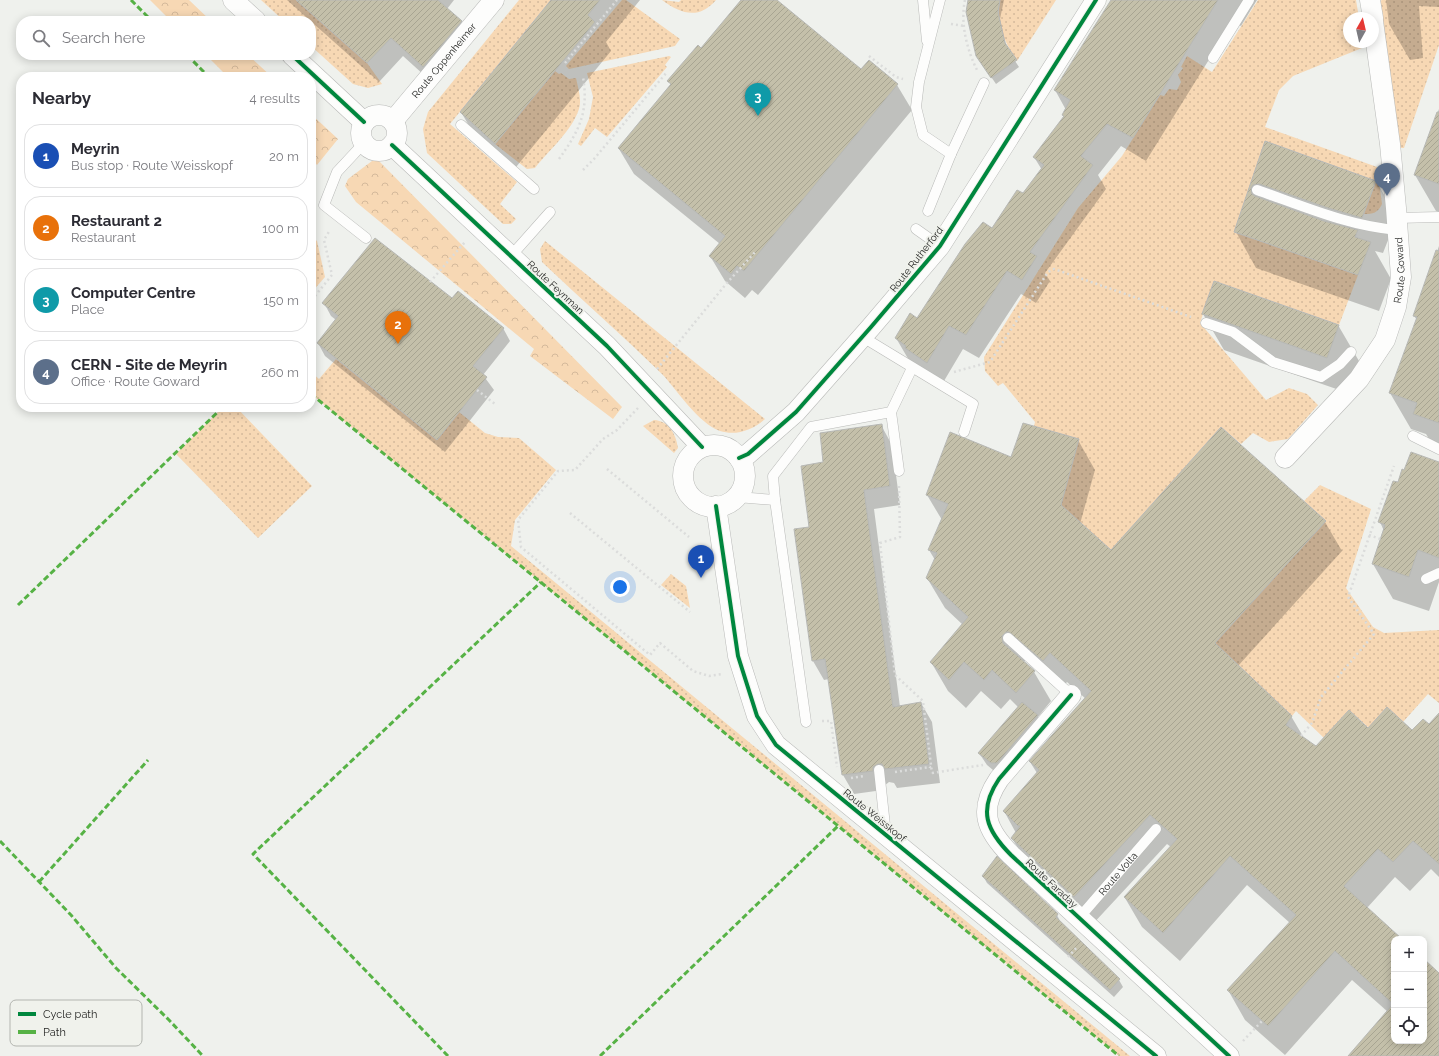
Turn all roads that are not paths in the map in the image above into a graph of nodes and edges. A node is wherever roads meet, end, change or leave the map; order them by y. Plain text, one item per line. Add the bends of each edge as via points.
1 (233, 0) edge
2 (494, 0) edge
3 (923, 0) edge
4 (940, 0) edge
5 (1096, 0) edge
6 (1249, 0) edge
7 (1370, 0) edge
8 (1372, 12) edge
9 (251, 16) edge
10 (1377, 48) edge
11 (928, 49) junction
12 (1213, 58) dead end
13 (297, 60) edge
14 (310, 72) edge
15 (316, 77) edge
16 (984, 83) road end
17 (393, 120) junction
18 (364, 122) junction
19 (461, 125) dead end
20 (364, 143) junction
21 (392, 145) junction
22 (951, 154) junction
23 (534, 189) dead end
24 (1257, 190) dead end
25 (928, 211) dead end
26 (550, 212) dead end
27 (1439, 217) edge
28 (1397, 224) junction
29 (916, 229) dead end
30 (366, 238) dead end
31 (940, 246) junction
32 (511, 256) junction
33 (1206, 323) dead end
34 (861, 336) junction
35 (1351, 352) dead end
36 (912, 368) junction
37 (891, 412) junction
38 (964, 432) dead end
39 (1413, 436) dead end
40 (702, 447) junction
41 (1439, 449) edge
42 (739, 458) junction
43 (1285, 458) dead end
44 (899, 471) road end
45 (737, 497) junction
46 (775, 500) junction
47 (716, 506) junction
48 (1439, 573) edge
49 (1426, 579) dead end
50 (1008, 638) dead end
51 (1071, 695) joint
52 (806, 722) dead end
53 (879, 772) road end
54 (1156, 829) dead end
55 (886, 834) junction
56 (1086, 924) junction
57 (1156, 1056) edge
58 (1229, 1056) edge

1 - 9 street
2 - 17 street, Route Oppenheimer
3 - 11 lane
4 - 11 lane
5 - 31 street, Route Rutherford
6 - 12 lane
7 - 8 street, Route Goward
10 - 28 street, Route Goward via 1390,144
11 - 22 lane via 919,82 916,107 923,135
13 - 14 street
15 - 18 street
16 - 22 lane
17 - 18 street via 376,114
17 - 21 street via 397,130
18 - 20 street via 361,132
19 - 23 lane
20 - 21 street via 370,149 378,151 386,150
20 - 30 lane via 337,172 324,205
21 - 32 street, Route Feynman
22 - 25 lane
24 - 28 lane via 1372,228
26 - 32 lane
27 - 28 lane
28 - 43 street, Route Goward via 1401,277 1396,307 1385,340 1359,379
29 - 31 lane
31 - 34 street, Route Rutherford
32 - 40 street, Route Feynman via 607,346
33 - 35 lane via 1233,332 1273,362 1321,377 1340,364
34 - 36 lane
34 - 42 street, Route Rutherford via 796,412 748,454
36 - 37 lane
36 - 38 lane via 973,404
37 - 44 lane
37 - 46 lane via 811,427 773,476
39 - 41 lane
40 - 42 street via 726,447
40 - 47 street via 687,460 684,484 699,503
42 - 45 street via 745,476 742,490
45 - 46 lane
45 - 47 street via 728,504
46 - 52 lane
47 - 55 street, Route Weisskopf via 738,656 757,716 776,745
48 - 49 lane
50 - 51 lane
51 - 56 street, Route Faraday via 990,792 986,808 987,824 997,841
53 - 55 lane
54 - 56 lane, Route Volta
55 - 57 street, Route Weisskopf
56 - 58 street, Route Faraday

